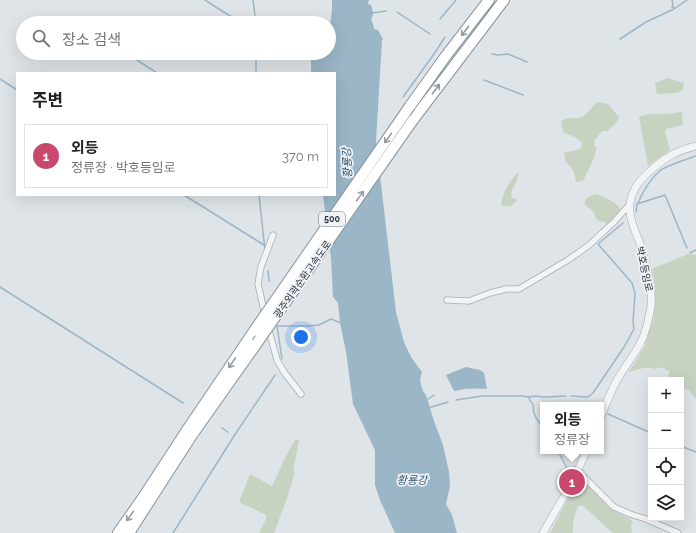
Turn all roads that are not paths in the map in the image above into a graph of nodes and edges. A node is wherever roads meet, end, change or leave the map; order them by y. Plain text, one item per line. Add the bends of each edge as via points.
1 (489, 0) edge
2 (504, 0) edge
3 (696, 146) edge
4 (630, 204) junction
5 (273, 235) dead end
6 (448, 300) dead end
7 (301, 394) dead end
8 (604, 409) edge
9 (190, 432) junction
10 (585, 454) edge
11 (577, 472) junction
12 (145, 502) junction
13 (118, 533) edge
14 (129, 533) edge
15 (543, 533) edge
16 (678, 533) edge

1 -> 9 highway, 광주외곽순환고속도로 / 500, bridge via 410,106 254,331
9 -> 2 highway, 광주외곽순환고속도로 / 500, bridge via 257,343 413,120
3 - 4 street, 박호등임로 via 662,160 647,173 638,183
4 - 6 street via 588,246 519,289 506,289 469,301
4 - 8 street, 박호등임로 via 650,284 651,306 641,342 616,382
5 - 7 street via 260,267 258,284 277,360
9 - 12 highway, 광주외곽순환고속도로 / 500
9 - 12 highway, 광주외곽순환고속도로 / 500 via 157,477
10 - 11 street
11 - 15 street
11 - 16 street via 614,507
12 -> 13 highway
12 - 14 highway

